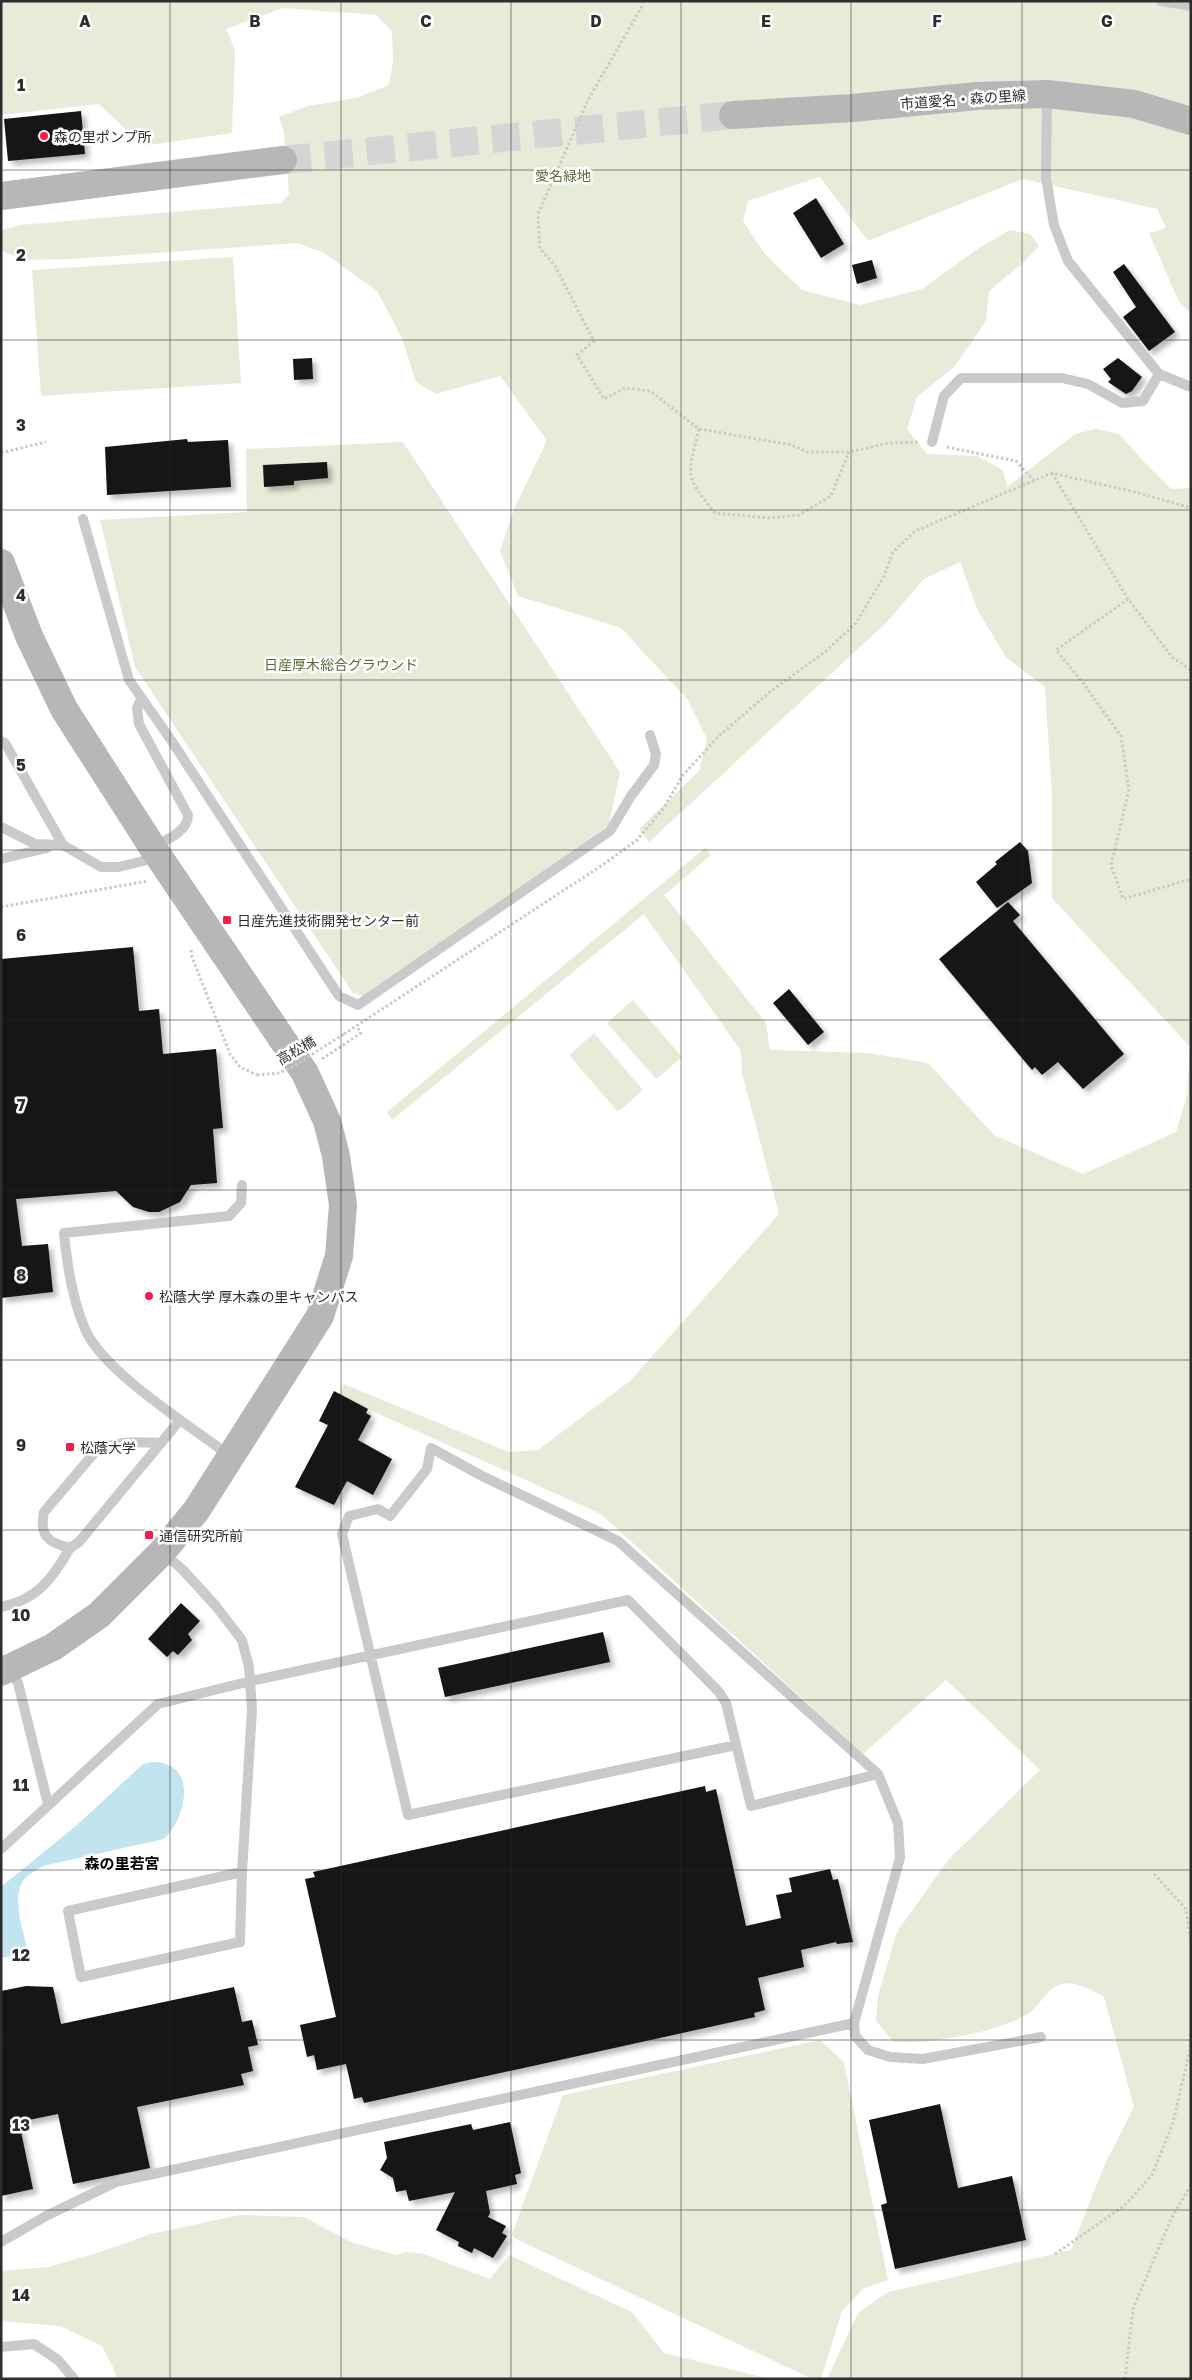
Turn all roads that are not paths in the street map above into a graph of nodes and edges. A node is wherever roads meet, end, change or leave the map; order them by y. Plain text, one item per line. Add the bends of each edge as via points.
1 (1161, 1) edge
2 (1191, 6) edge
3 (1047, 94) junction
4 (733, 115) tunnel mouth
5 (1191, 121) edge
6 (284, 160) tunnel mouth
7 (1, 196) edge
8 (1159, 374) junction
9 (1191, 387) edge
10 (932, 442) road end
11 (83, 519) dead end
12 (1, 563) edge
13 (141, 699) junction
14 (650, 735) dead end
15 (3, 740) edge
16 (1, 827) edge
17 (63, 845) junction
18 (155, 851) junction
19 (1, 859) edge
20 (242, 1184) dead end
21 (180, 1420) junction
22 (160, 1444) junction
23 (231, 1457) junction
24 (70, 1548) junction
25 (162, 1552) junction
26 (1, 1607) edge
27 (371, 1656) junction
28 (5, 1671) edge
29 (251, 1681) junction
30 (736, 1745) junction
31 (878, 1774) junction
32 (48, 1804) junction
33 (1, 1849) edge
34 (242, 1872) junction
35 (854, 2023) junction
36 (1041, 2037) dead end
37 (1, 2242) edge
38 (1, 2347) edge
39 (74, 2379) edge

1 - 2 lane
3 - 4 street, 市道愛名・森の里線 via 977,96
3 - 5 street, 市道愛名・森の里線 via 1134,104
3 - 8 lane via 1046,178 1054,225 1068,261
6 - 7 street
8 - 9 lane
8 - 10 lane via 1143,401 1122,403 1088,384 1062,378 961,378 944,396
11 - 13 lane via 121,656 129,680
12 - 18 street via 29,636 64,709
13 - 14 lane via 340,996 358,1005 610,831 654,765 656,754
13 - 18 lane via 137,708 140,724 188,815 183,828
15 - 17 lane
16 - 17 lane via 36,844
17 - 18 lane via 101,867 119,867 143,861
17 - 19 lane
18 - 23 street via 305,1073 327,1121 336,1156 342,1205 339,1256 320,1316
20 - 21 lane via 241,1202 229,1216 64,1233 68,1271 85,1330 107,1361
21 - 22 lane
21 - 23 lane
22 - 24 lane via 79,1542
22 - 24 lane via 125,1442 107,1445 87,1459 44,1512 45,1536 55,1544
23 - 25 street via 196,1511
24 - 26 lane via 55,1574 40,1589 29,1598
25 - 28 street via 99,1615 52,1647
25 - 29 lane via 189,1576 242,1640
27 - 29 lane
27 - 30 lane via 628,1600 720,1692 726,1703
27 - 30 lane via 408,1814
27 - 31 lane via 342,1534 349,1516 378,1509 390,1516 427,1469 431,1448 618,1541
28 - 32 lane via 18,1683
29 - 32 lane via 158,1704
29 - 34 lane
30 - 31 lane via 751,1806
31 - 35 lane via 898,1823 900,1858
32 - 33 lane
34 - 34 lane via 240,1942 81,1977 68,1911
35 - 36 lane via 855,2036 868,2050 890,2057 923,2059
35 - 37 lane via 116,2182
38 - 39 lane via 34,2344 58,2360

